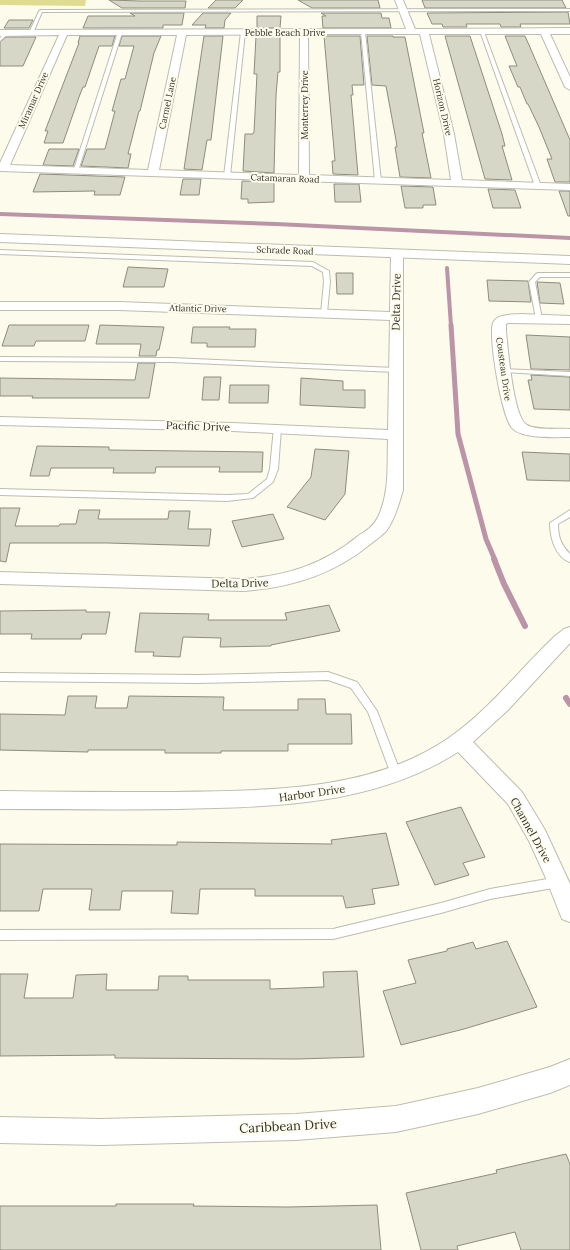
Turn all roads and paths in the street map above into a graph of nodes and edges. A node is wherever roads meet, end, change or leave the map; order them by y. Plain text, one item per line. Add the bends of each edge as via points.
1 (399, 0) edge
2 (402, 10) junction
3 (570, 10) edge
4 (570, 31) edge
5 (182, 32) junction
6 (243, 32) junction
7 (304, 32) junction
8 (363, 32) junction
9 (412, 32) junction
10 (424, 32) junction
11 (482, 32) junction
12 (545, 32) junction
13 (4, 33) edge
14 (31, 33) junction
15 (64, 33) junction
16 (120, 33) junction
17 (0, 40) edge
18 (570, 87) edge
19 (2, 168) edge
20 (75, 171) junction
21 (152, 173) junction
22 (227, 176) junction
23 (304, 178) junction
24 (378, 181) junction
25 (457, 184) junction
26 (538, 186) junction
27 (570, 187) edge
28 (0, 238) edge
29 (0, 252) edge
30 (397, 254) junction
31 (570, 260) edge
32 (570, 275) edge
33 (0, 306) edge
34 (324, 313) junction
35 (396, 316) junction
36 (539, 319) junction
37 (570, 320) edge
38 (0, 359) edge
39 (395, 370) junction
40 (504, 371) junction
41 (570, 374) edge
42 (0, 422) edge
43 (277, 429) junction
44 (570, 433) edge
45 (395, 435) junction
46 (0, 492) edge
47 (570, 513) edge
48 (570, 559) edge
49 (0, 578) edge
50 (570, 634) edge
51 (0, 677) edge
52 (459, 741) junction
53 (396, 774) junction
54 (0, 800) edge
55 (559, 882) junction
56 (570, 912) edge
57 (0, 935) edge
58 (570, 1072) edge
59 (0, 1130) edge

1 - 2 street
2 - 3 lane
2 - 9 street
2 - 14 lane via 41,11
4 - 12 street, Pebble Beach Drive
5 - 6 street, Pebble Beach Drive
5 - 16 street, Pebble Beach Drive
5 - 21 street, Carmel Lane
6 - 7 street, Pebble Beach Drive
6 - 22 lane
7 - 8 street, Pebble Beach Drive
7 - 23 street, Monterrey Drive
8 - 9 street, Pebble Beach Drive
8 - 24 lane
9 - 10 street, Pebble Beach Drive
10 - 11 street, Pebble Beach Drive
10 - 25 street, Horizon Drive via 449,134
11 - 12 street, Pebble Beach Drive
11 - 26 lane
12 - 18 street
13 - 14 street, Pebble Beach Drive
13 - 17 lane
14 - 15 street, Pebble Beach Drive
15 - 16 street, Pebble Beach Drive
15 - 19 street, Miramar Drive
16 - 20 lane
19 - 20 street, Catamaran Road
20 - 21 street, Catamaran Road
21 - 22 street, Catamaran Road
22 - 23 street, Catamaran Road
23 - 24 street, Catamaran Road
24 - 25 street, Catamaran Road
25 - 26 street, Catamaran Road
26 - 27 street, Catamaran Road
28 - 30 street, Schrade Road
29 - 34 lane via 313,264 326,270
30 - 31 street, Schrade Road
30 - 35 street, Delta Drive
32 - 36 lane via 538,275 532,282
33 - 34 street, Atlantic Drive via 119,306
34 - 35 street, Atlantic Drive
35 - 39 street, Delta Drive
36 - 37 street, Cousteau Drive
36 - 40 street, Cousteau Drive via 505,319 500,323
38 - 39 lane via 172,360
39 - 45 street, Delta Drive
40 - 41 lane
40 - 44 street, Cousteau Drive via 512,416 518,426 530,430
42 - 43 street, Pacific Drive
43 - 45 street, Pacific Drive
43 - 46 lane via 274,469 270,480 250,496 227,498
45 - 49 street, Delta Drive via 395,490 380,527 352,552 324,568 290,580 243,585
47 - 48 lane via 554,523 554,536 559,548
50 - 52 street, Harbor Drive via 492,714
51 - 53 lane via 198,679 328,676 354,685 372,711
52 - 53 street, Harbor Drive via 420,765
52 - 55 street, Channel Drive via 515,798
53 - 54 street, Harbor Drive via 336,791 271,798 94,802
55 - 56 street, Channel Drive
55 - 57 lane via 490,894 333,934
58 - 59 street, Caribbean Drive via 478,1101 396,1119 272,1127 101,1132

